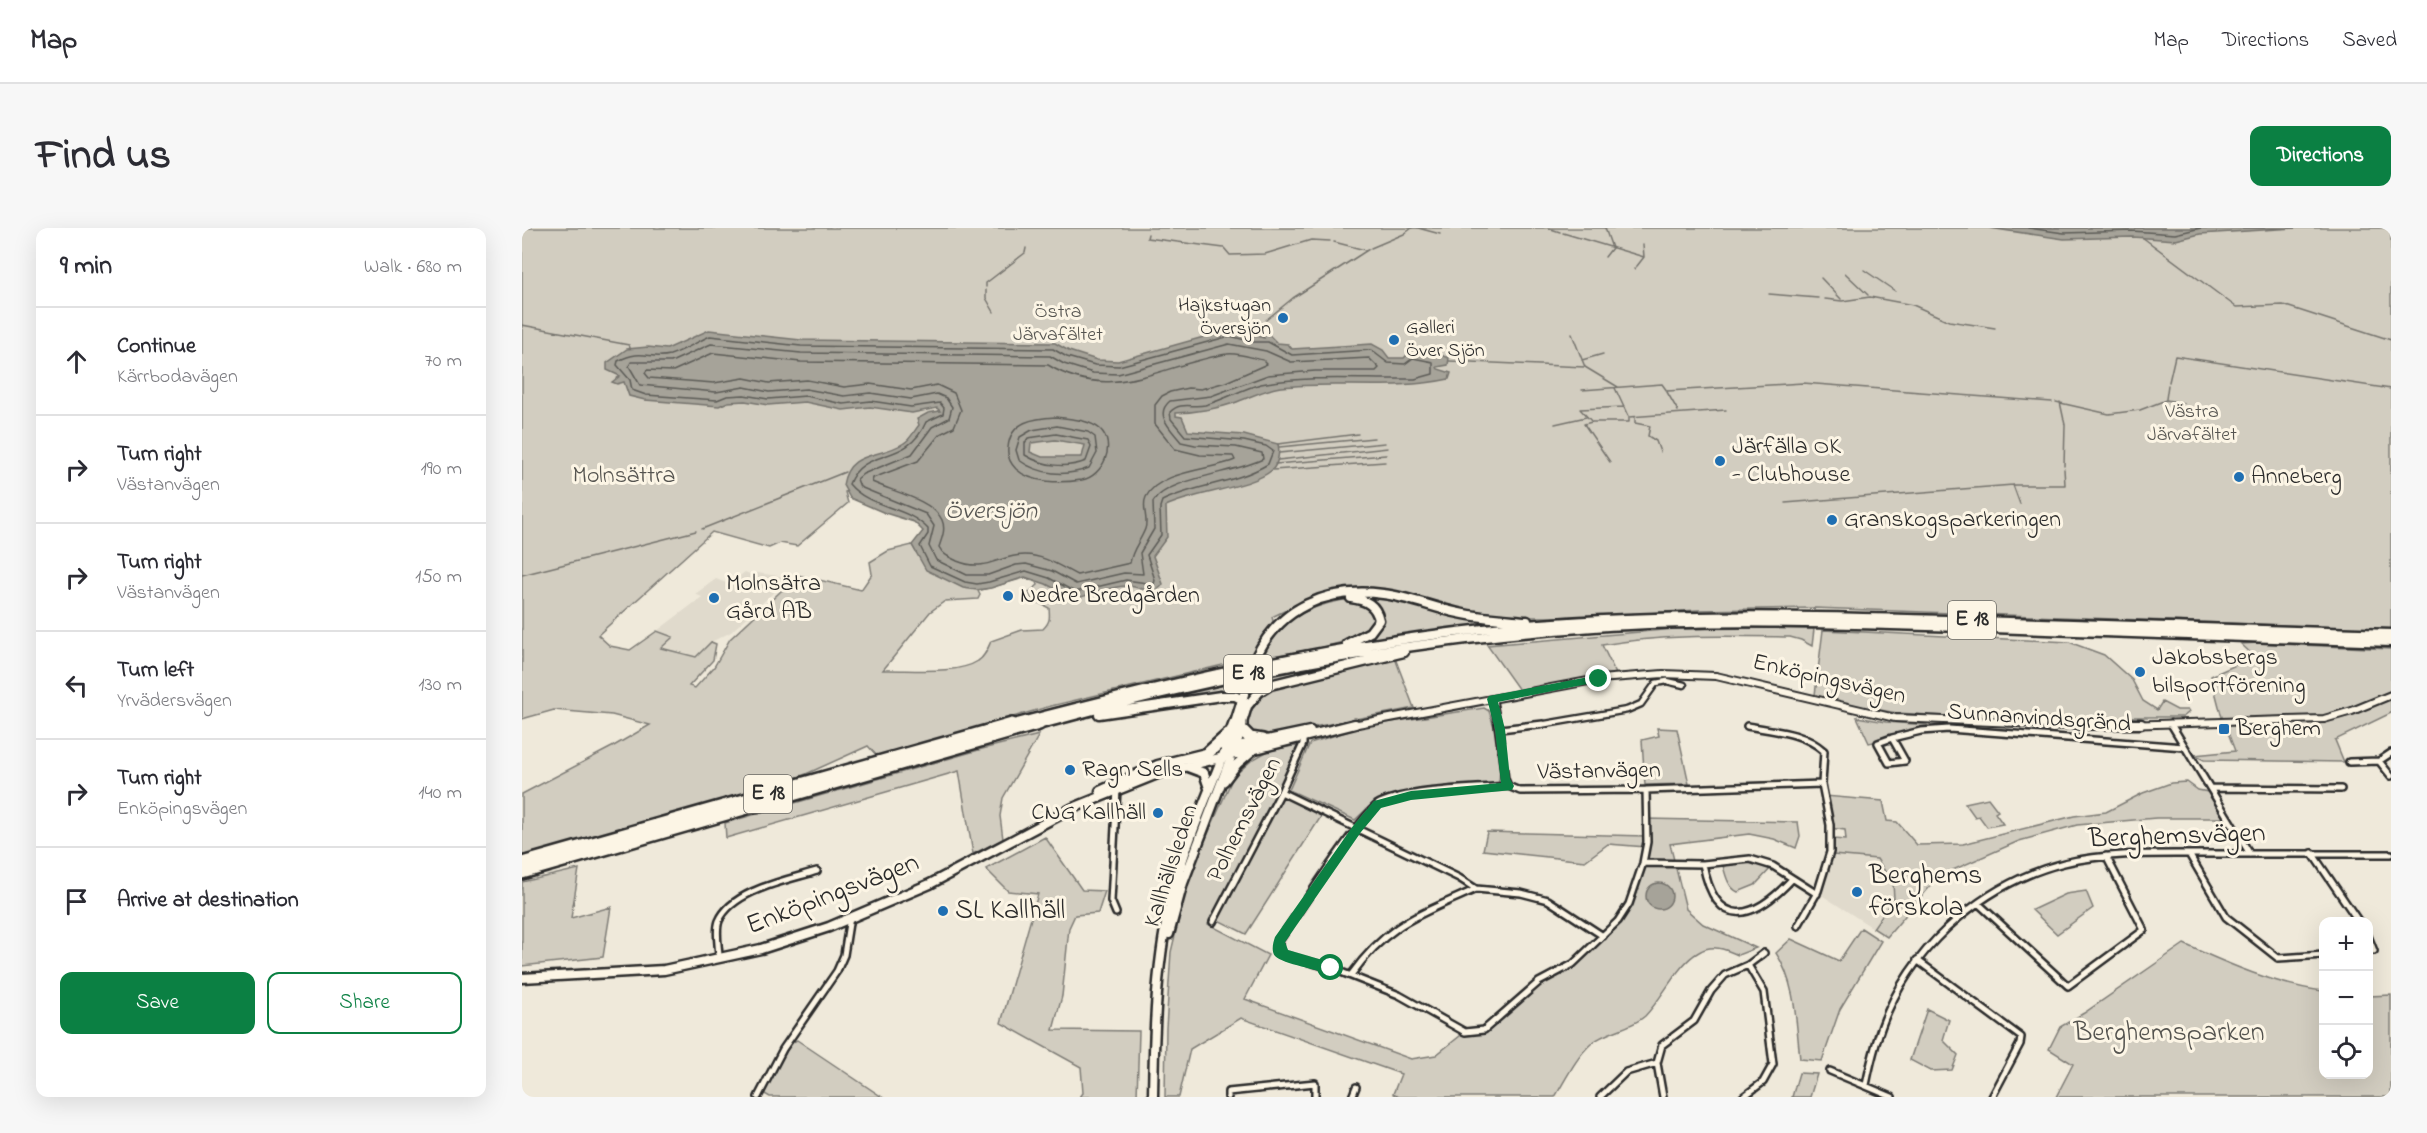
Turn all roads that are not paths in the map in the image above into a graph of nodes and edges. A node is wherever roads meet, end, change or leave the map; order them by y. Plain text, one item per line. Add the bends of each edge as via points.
1 (1554, 623) junction
2 (2391, 634) edge
3 (1453, 640) junction
4 (2391, 642) edge
5 (1326, 651) junction
6 (1251, 678) dead end
7 (1684, 685) dead end
8 (2391, 695) edge
9 (1492, 699) junction
10 (1246, 703) junction
11 (1046, 723) junction
12 (2169, 723) junction
13 (1747, 726) dead end
14 (1237, 729) junction
15 (1500, 729) junction
16 (1303, 734) junction
17 (1892, 738) junction
18 (1263, 740) junction
19 (2184, 747) junction
20 (1255, 748) junction
21 (1229, 751) junction
22 (1209, 752) junction
23 (2391, 753) edge
24 (2379, 761) junction
25 (2349, 762) dead end
26 (1181, 766) junction
27 (2391, 776) edge
28 (1822, 784) junction
29 (1115, 786) junction
30 (1508, 786) junction
31 (1219, 788) junction
32 (2210, 788) junction
33 (2341, 789) dead end
34 (1210, 790) junction
35 (1646, 790) junction
36 (1281, 792) junction
37 (1357, 829) junction
38 (2190, 854) junction
39 (2250, 854) junction
40 (2312, 854) junction
41 (2391, 854) edge
42 (2106, 856) junction
43 (522, 862) edge
44 (1644, 863) junction
45 (1703, 864) junction
46 (817, 871) dead end
47 (522, 873) edge
48 (1792, 879) junction
49 (1476, 889) junction
50 (1817, 894) junction
51 (1979, 904) junction
52 (1116, 913) dead end
53 (850, 917) junction
54 (2356, 917) edge
55 (1213, 922) dead end
56 (1798, 926) dead end
57 (1603, 936) junction
58 (1764, 953) dead end
59 (2319, 955) edge
60 (1163, 957) junction
61 (719, 958) junction
62 (1917, 960) junction
63 (1748, 965) junction
64 (1351, 975) junction
65 (522, 978) edge
66 (1657, 1063) junction
67 (1830, 1071) dead end
68 (1866, 1085) junction
69 (1356, 1087) dead end
70 (758, 1097) edge
71 (1153, 1097) edge
72 (1228, 1097) edge
73 (1315, 1097) edge
74 (1352, 1097) edge
75 (1600, 1097) edge
76 (1664, 1097) edge
77 (1743, 1097) edge
78 (1892, 1097) edge
79 (1992, 1097) edge

1 - 2 highway, E 18 via 1768,615
1 - 5 highway, E 18
1 - 5 highway via 1461,613 1385,595 1344,594 1314,601 1290,613 1266,637 1258,659 1278,628 1304,609 1340,598 1359,598 1374,606 1379,620 1376,628 1362,638
3 - 4 highway, E 18 via 1604,627 1770,622
3 - 10 highway via 1278,682 1263,688
3 - 11 highway, E 18 via 1253,673
5 - 43 highway, E 18 via 1103,700
6 - 10 highway
7 - 15 street via 1656,683 1641,704 1627,711
8 - 12 street, Enköpingsvägen via 2324,719
9 - 12 street, Enköpingsvägen via 1630,675 1693,674 1744,681 1895,718 2090,726
9 - 15 street
9 - 16 street, Enköpingsvägen
10 - 11 highway via 1231,695 1208,697
10 - 14 highway
11 - 47 highway, E 18
12 - 19 street
13 - 28 street via 1818,744 1824,751
14 - 18 highway
14 - 21 highway
14 - 22 highway
15 - 30 street
16 - 18 street, Enköpingsvägen
16 - 20 street, Enköpingsvägen
16 - 36 street, Polhemsvägen via 1303,744
17 - 17 street via 1878,743 1888,763 1905,761
17 - 19 street, Sunnanvindsgränd via 1913,731 1949,729
18 - 21 street, Enköpingsvägen
19 - 32 street
20 - 21 street, Enköpingsvägen
20 - 31 street, Kallhällsleden
21 - 22 street, Enköpingsvägen
21 - 26 street, Enköpingsvägen
21 - 31 street, Kallhällsleden
21 - 34 street, Kallhällsleden
22 - 29 street, Enköpingsvägen via 1158,765
23 - 24 street
24 - 25 street
24 - 27 street
26 - 29 street, Enköpingsvägen
26 - 34 street, Kallhällsleden via 1204,773
28 - 35 street, Västanvägen
28 - 50 street via 1830,853
29 - 52 street via 1118,802 1111,901
29 - 53 street, Enköpingsvägen via 969,865
30 - 35 street, Västanvägen via 1520,791
30 - 37 street, Västanvägen via 1411,795 1378,804
31 - 60 street, Kallhällsleden via 1183,883
32 - 33 street
32 - 39 street
34 - 60 street, Kallhällsleden via 1174,891
35 - 44 street
36 - 37 street
36 - 55 street, Polhemsvägen
37 - 49 street
37 - 64 street, Västanvägen via 1279,941 1279,951 1284,955
38 - 39 street, Berghemsvägen
38 - 42 street, Berghemsvägen
38 - 59 street via 2226,917 2278,958
39 - 40 street, Berghemsvägen
40 - 41 street, Berghemsvägen
40 - 54 street
42 - 51 street, Berghemsvägen via 2061,864 2023,878
42 - 51 street via 2144,930 2068,986
44 - 45 street
44 - 57 street via 1629,903
45 - 48 street via 1750,859 1765,862
45 - 48 street via 1711,894 1719,904 1737,912 1756,911
46 - 61 street via 729,905 719,922
48 - 50 street
49 - 57 street via 1548,900
49 - 64 street via 1424,910 1379,939
50 - 56 street
51 - 62 street, Berghemsvägen via 1947,927
53 - 61 street, Enköpingsvägen via 798,938
53 - 70 street via 844,955 837,971 783,1050
57 - 64 street via 1574,964 1539,982 1500,1018 1475,1033 1465,1032 1399,995
58 - 63 street
60 - 71 street, Kallhällsleden
61 - 65 street, Enköpingsvägen via 664,970
62 - 68 street, Berghemsvägen via 1892,998 1880,1027
62 - 79 street via 2021,1036
63 - 66 street via 1725,975 1694,1021 1665,1041
63 - 77 street via 1764,992 1773,1064 1763,1083
66 - 75 street via 1626,1072
66 - 76 street
67 - 68 street
68 - 78 street
69 - 74 street
72 - 73 street via 1228,1092 1315,1083

